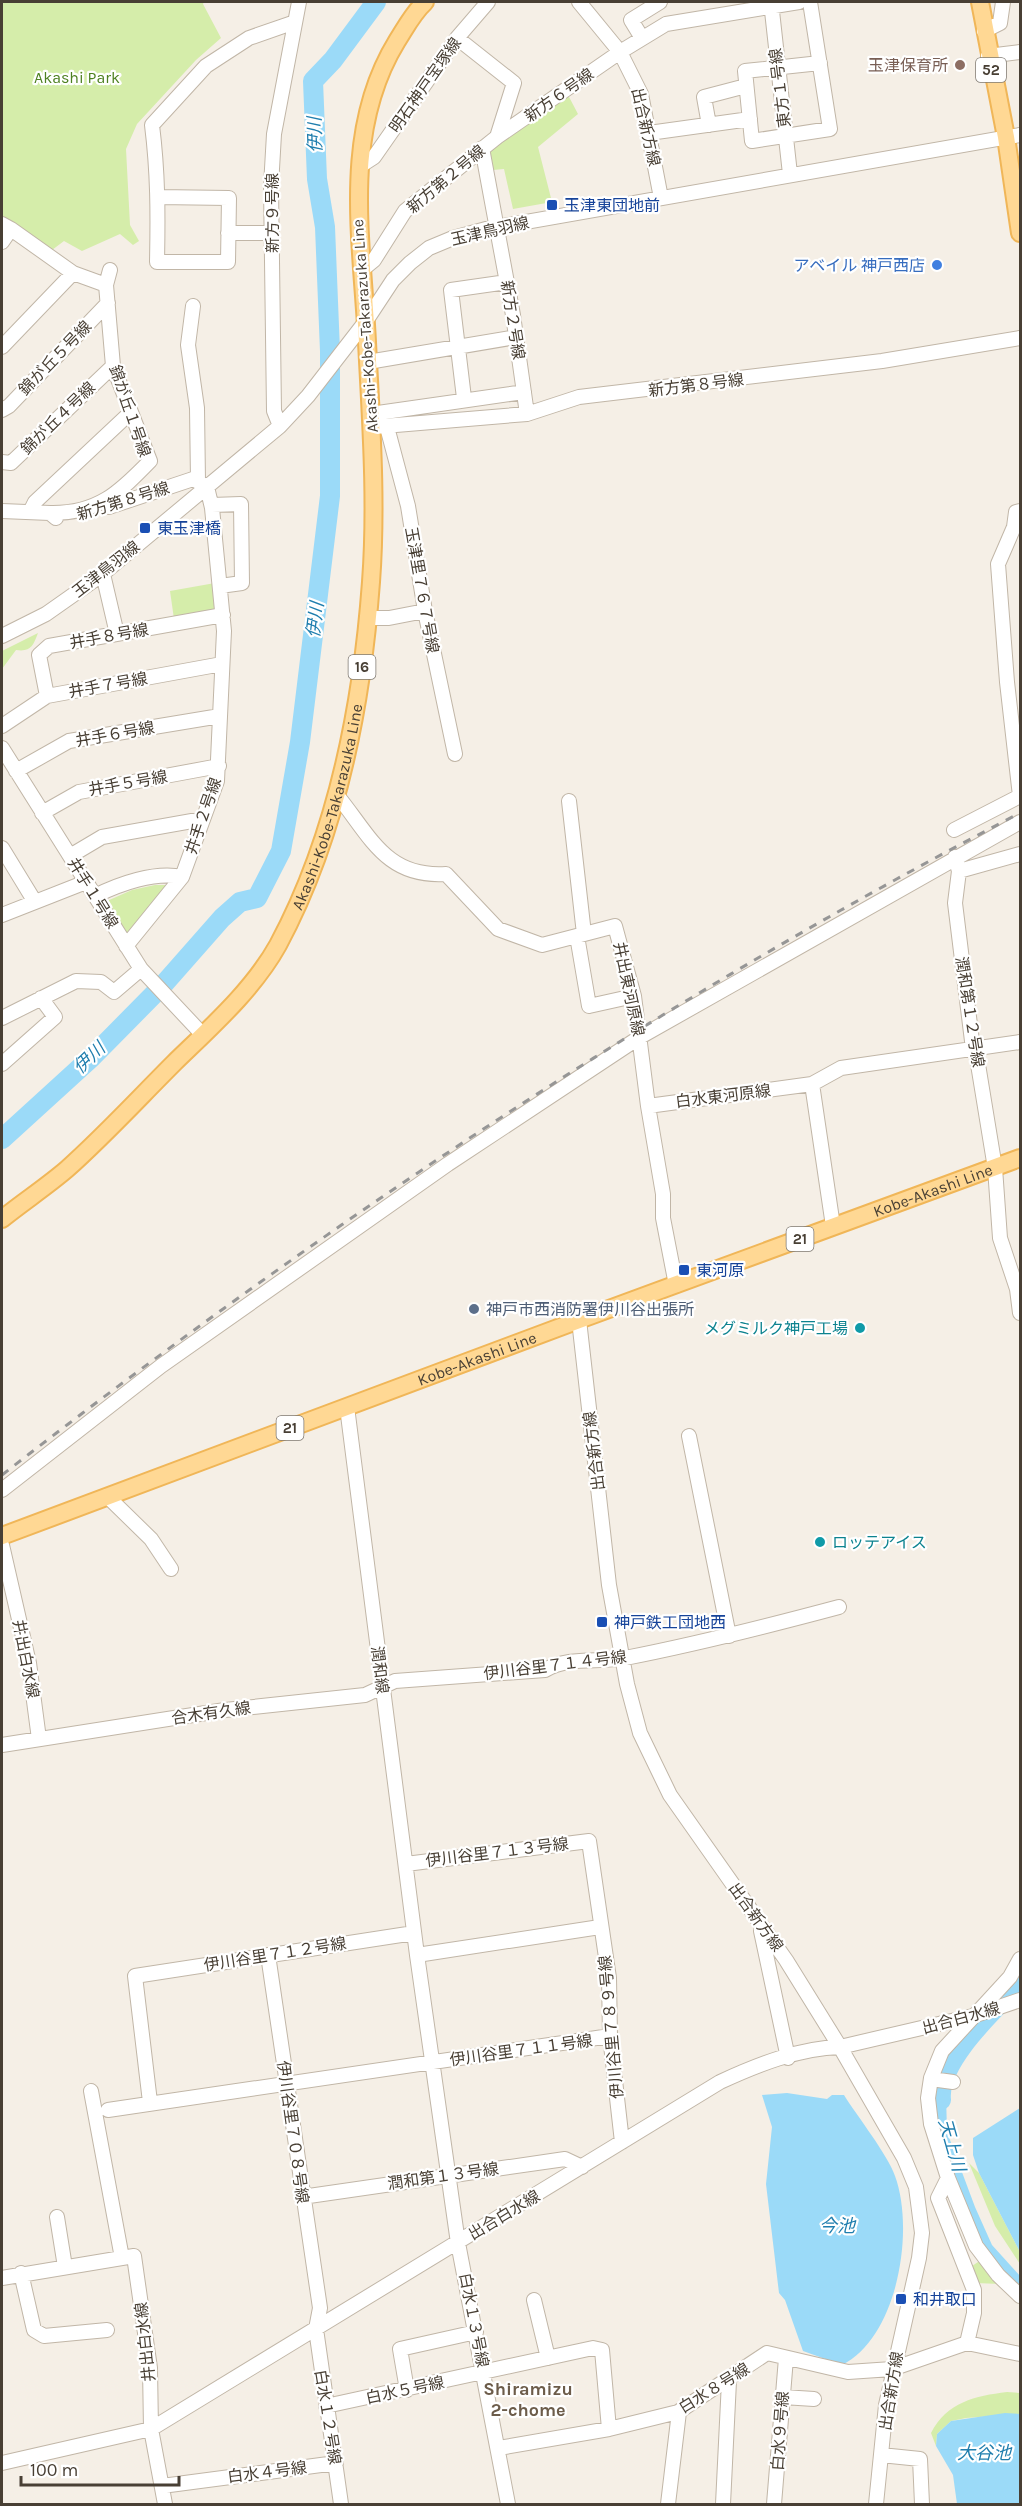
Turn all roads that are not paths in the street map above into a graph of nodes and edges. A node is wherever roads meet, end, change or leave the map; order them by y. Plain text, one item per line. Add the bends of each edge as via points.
1 (299, 2) edge
2 (425, 2) edge
3 (488, 2) edge
4 (579, 2) edge
5 (660, 2) edge
6 (799, 2) edge
7 (810, 2) edge
8 (980, 2) edge
9 (1003, 2) edge
10 (771, 4) edge
11 (295, 22) junction
12 (984, 31) junction
13 (458, 38) junction
14 (642, 38) junction
15 (620, 52) junction
16 (1020, 52) edge
17 (988, 56) junction
18 (820, 63) junction
19 (777, 67) junction
20 (746, 86) junction
21 (750, 119) junction
22 (709, 125) junction
23 (649, 133) junction
24 (785, 136) junction
25 (1013, 136) edge
26 (497, 137) junction
27 (482, 148) junction
28 (360, 166) junction
29 (790, 174) junction
30 (158, 197) junction
31 (661, 198) junction
32 (6, 226) edge
33 (496, 227) junction
34 (228, 233) junction
35 (271, 233) junction
36 (1020, 233) edge
37 (2, 242) edge
38 (363, 269) junction
39 (110, 270) dead end
40 (73, 273) junction
41 (507, 282) junction
42 (106, 285) junction
43 (108, 303) junction
44 (193, 306) dead end
45 (366, 321) junction
46 (516, 337) junction
47 (1020, 338) edge
48 (457, 346) junction
49 (2, 347) edge
50 (368, 362) junction
51 (113, 366) junction
52 (524, 392) junction
53 (464, 398) junction
54 (2, 410) edge
55 (131, 412) junction
56 (527, 414) junction
57 (377, 423) junction
58 (280, 426) junction
59 (2, 462) edge
60 (203, 484) junction
61 (212, 505) junction
62 (2, 511) edge
63 (30, 512) junction
64 (1020, 512) edge
65 (50, 513) junction
66 (103, 574) junction
67 (220, 586) junction
68 (425, 611) junction
69 (223, 615) junction
70 (367, 618) junction
71 (117, 634) junction
72 (2, 636) edge
73 (222, 664) junction
74 (47, 696) junction
75 (220, 716) junction
76 (2, 726) edge
77 (2, 748) edge
78 (455, 754) dead end
79 (219, 766) junction
80 (16, 771) junction
81 (336, 795) junction
82 (1020, 796) edge
83 (569, 801) dead end
84 (1020, 804) edge
85 (42, 813) junction
86 (202, 822) junction
87 (1020, 822) edge
88 (954, 830) dead end
89 (2, 848) edge
90 (1020, 854) edge
91 (69, 856) junction
92 (955, 857) junction
93 (959, 871) junction
94 (182, 877) junction
95 (86, 882) junction
96 (95, 896) junction
97 (35, 902) junction
98 (2, 915) edge
99 (581, 935) junction
100 (126, 946) junction
101 (141, 969) junction
102 (634, 996) junction
103 (41, 998) junction
104 (2, 1018) edge
105 (200, 1032) junction
106 (640, 1037) junction
107 (1020, 1042) edge
108 (975, 1046) junction
109 (2, 1064) edge
110 (812, 1084) junction
111 (648, 1106) junction
112 (1020, 1158) edge
113 (995, 1168) junction
114 (2, 1219) edge
115 (833, 1226) junction
116 (676, 1285) junction
117 (1019, 1289) edge
118 (1020, 1314) edge
119 (579, 1320) junction
120 (347, 1407) junction
121 (689, 1436) dead end
122 (2, 1490) edge
123 (107, 1496) junction
124 (2, 1536) edge
125 (2, 1545) edge
126 (171, 1569) dead end
127 (839, 1607) dead end
128 (729, 1636) junction
129 (622, 1658) junction
130 (382, 1688) junction
131 (39, 1739) junction
132 (2, 1745) edge
133 (589, 1841) joint
134 (406, 1864) junction
135 (759, 1924) junction
136 (600, 1927) junction
137 (414, 1933) junction
138 (268, 1955) junction
139 (417, 1955) junction
140 (1020, 1959) edge
141 (1020, 2000) edge
142 (973, 2016) junction
143 (610, 2037) junction
144 (840, 2047) junction
145 (788, 2058) junction
146 (433, 2063) junction
147 (931, 2079) junction
148 (953, 2082) dead end
149 (285, 2083) junction
150 (91, 2091) dead end
151 (150, 2102) junction
152 (108, 2110) dead end
153 (622, 2142) junction
154 (582, 2168) junction
155 (450, 2175) junction
156 (948, 2178) junction
157 (302, 2197) junction
158 (57, 2217) dead end
159 (458, 2243) junction
160 (128, 2257) junction
161 (65, 2266) junction
162 (21, 2273) junction
163 (2, 2278) edge
164 (1020, 2296) edge
165 (534, 2300) dead end
166 (316, 2329) junction
167 (106, 2330) dead end
168 (476, 2332) junction
169 (967, 2343) junction
170 (1020, 2354) edge
171 (548, 2358) junction
172 (786, 2358) junction
173 (892, 2369) junction
174 (485, 2374) junction
175 (729, 2381) junction
176 (407, 2390) junction
177 (783, 2397) junction
178 (814, 2400) dead end
179 (326, 2406) junction
180 (679, 2412) junction
181 (151, 2429) junction
182 (609, 2429) junction
183 (499, 2448) junction
184 (882, 2455) junction
185 (2, 2463) edge
186 (336, 2463) junction
187 (162, 2486) junction
188 (165, 2505) edge
189 (341, 2505) edge
190 (508, 2505) edge
191 (668, 2505) edge
192 (723, 2505) edge
193 (774, 2505) edge
194 (876, 2505) edge
195 (922, 2505) edge

1 - 11 street, 新方９号線
2 - 28 main road, Akashi-Kobe-Takarazuka Line / 16 via 385,61 364,126
3 - 13 street, 明石神戸宝塚線
4 - 15 street, 出合新方線
5 - 14 street via 631,20
6 - 10 street, 新方６号線
7 - 18 street
8 - 12 main road, 52
9 - 12 street via 1000,23
10 - 14 street, 新方６号線 via 666,24
10 - 19 street, 東方１号線
11 - 30 street via 249,38 206,66 152,125
11 - 35 street, 新方９号線 via 274,134
12 - 17 main road, 52
13 - 26 street, 新方第２号線 via 514,83
13 - 28 street, 明石神戸宝塚線 via 374,157
14 - 15 street, 新方６号線
15 - 23 street, 出合新方線 via 641,94
15 - 26 street, 新方６号線
16 - 17 street
17 - 25 main road, 52
18 - 19 street
18 - 24 street via 830,129
19 - 20 street via 745,71
19 - 24 street, 東方１号線
20 - 21 street
20 - 22 street via 704,97
21 - 22 street
21 - 24 street via 752,141
22 - 23 street
23 - 31 street, 出合新方線
24 - 29 street, 東方１号線
25 - 29 street, 玉津鳥羽線
25 - 36 main road, 52
26 - 27 street, 新方第２号線
27 - 33 street, 新方２号線
27 - 38 street, 新方第２号線 via 405,211 374,260
28 - 38 main road, Akashi-Kobe-Takarazuka Line / 16 via 357,216
29 - 31 street, 玉津鳥羽線
30 - 34 street via 229,198
30 - 34 street via 157,262 228,262
31 - 33 street, 玉津鳥羽線
32 - 37 street
32 - 40 street
33 - 41 street, 新方２号線
33 - 45 street, 玉津鳥羽線 via 429,248 393,280
34 - 35 street
35 - 58 street, 新方９号線 via 274,411
38 - 45 main road, Akashi-Kobe-Takarazuka Line / 16
39 - 42 street
40 - 42 street
40 - 49 street
41 - 46 street, 新方２号線
41 - 48 street via 451,290
42 - 43 street, 錦が丘１号線
43 - 51 street, 錦が丘１号線
43 - 54 street, 錦が丘５号線
44 - 60 street, 井手２号線 via 188,345
45 - 50 main road, Akashi-Kobe-Takarazuka Line / 16
45 - 58 street, 玉津鳥羽線
46 - 48 street
46 - 52 street, 新方２号線
47 - 56 street, 新方第８号線 via 882,361 579,397
48 - 50 street
48 - 53 street
50 - 57 main road, Akashi-Kobe-Takarazuka Line / 16
51 - 55 street, 錦が丘１号線
51 - 59 street, 錦が丘４号線 via 11,463
52 - 53 street
52 - 56 street, 新方２号線
53 - 57 street
55 - 63 street via 35,502
55 - 65 street, 錦が丘１号線 via 150,461 118,494 80,510
56 - 57 street, 新方第８号線
57 - 68 street, 玉津里７６７号線 via 408,506
57 - 70 main road, Akashi-Kobe-Takarazuka Line / 16
58 - 60 street, 玉津鳥羽線
60 - 61 street, 井手２号線
60 - 65 street, 新方第８号線 via 194,479 83,517 54,518
60 - 66 street, 玉津鳥羽線
61 - 67 street, 井手２号線
61 - 67 street via 241,504 242,583
62 - 63 street, 新方第８号線
63 - 65 street, 新方第８号線
64 - 82 street via 1016,512 1014,527 998,564
66 - 71 street
66 - 72 street, 玉津鳥羽線 via 46,614
67 - 69 street, 井手２号線
68 - 70 street
68 - 78 street, 玉津里７６７号線
69 - 71 street, 井手８号線
69 - 73 street, 井手２号線
70 - 81 main road, Akashi-Kobe-Takarazuka Line / 16 via 359,691
71 - 74 street, 井手８号線 via 49,646 39,655
73 - 74 street, 井手７号線
73 - 75 street, 井手２号線
74 - 76 street, 井手７号線
75 - 79 street, 井手２号線
75 - 80 street, 井手６号線 via 69,741
77 - 80 street, 井手１号線
79 - 85 street, 井手５号線 via 79,792
79 - 86 street, 井手２号線 via 218,781
80 - 85 street, 井手１号線
81 - 99 street, 井出東河原線 via 390,862 428,875 446,874 498,929 542,945
81 - 105 main road, Akashi-Kobe-Takarazuka Line / 16 via 309,880 277,946 260,973
82 - 84 street
82 - 88 street
83 - 99 street
85 - 91 street, 井手１号線
86 - 91 street via 102,837
86 - 94 street, 井手２号線
87 - 92 street
89 - 97 street
90 - 93 street
91 - 95 street, 井手１号線
92 - 93 street, 潤和第１２号線
92 - 106 street
93 - 108 street, 潤和第１２号線 via 955,903
94 - 96 street via 172,874 117,885
94 - 100 street, 井手２号線
95 - 96 street, 井手１号線
95 - 97 street
96 - 100 street, 井手１号線
97 - 98 street
99 - 102 street, 井出東河原線 via 615,926
99 - 102 street via 590,1006
100 - 101 street, 井手１号線
101 - 103 street via 114,992 101,982 76,981
101 - 105 street, 井手１号線
102 - 106 street, 井出東河原線
103 - 104 street
103 - 109 street via 55,1017
105 - 114 main road, Akashi-Kobe-Takarazuka Line / 16 via 67,1169
106 - 111 street, 井出東河原線
106 - 122 street via 448,1164 171,1359
107 - 108 street, 白水東河原線
108 - 110 street, 白水東河原線 via 841,1068
108 - 113 street, 潤和第１２号線
110 - 111 street, 白水東河原線
110 - 115 street
111 - 116 street
112 - 113 main road, Kobe-Akashi Line / 21
113 - 115 main road, Kobe-Akashi Line / 21
113 - 117 street, 潤和第１２号線 via 1000,1238
115 - 116 main road, Kobe-Akashi Line / 21
116 - 119 main road, Kobe-Akashi Line / 21
117 - 118 street, 潤和第１２号線
119 - 120 main road, Kobe-Akashi Line / 21
119 - 129 street, 出合新方線 via 609,1585
120 - 123 main road, Kobe-Akashi Line / 21
120 - 130 street, 潤和線
121 - 128 street
123 - 124 main road, Kobe-Akashi Line / 21
123 - 126 street via 151,1539
125 - 131 street, 井出白水線 via 29,1663
127 - 128 street, 伊川谷里７１４号線
128 - 129 street, 伊川谷里７１４号線
129 - 130 street, 伊川谷里７１４号線 via 558,1662 544,1670 395,1681
129 - 135 street, 出合新方線 via 640,1733 670,1795
130 - 131 street, 合木有久線 via 365,1695 225,1710
130 - 134 street, 潤和線
131 - 132 street, 合木有久線
133 - 134 street, 伊川谷里７１３号線
133 - 136 street, 伊川谷里７８９号線
134 - 137 street, 潤和線
135 - 144 street, 出合新方線
135 - 145 street
136 - 139 street
136 - 143 street, 伊川谷里７８９号線 via 609,1978
137 - 138 street, 伊川谷里７１２号線
137 - 139 street, 潤和線
138 - 149 street, 伊川谷里７０８号線
138 - 151 street, 伊川谷里７１２号線 via 135,1976
139 - 146 street, 潤和線
140 - 142 street via 1010,1977
141 - 142 street, 出合白水線
142 - 144 street, 出合白水線
142 - 147 street via 942,2051
143 - 146 street, 伊川谷里７１１号線
143 - 153 street, 伊川谷里７８９号線
144 - 145 street, 出合白水線 via 820,2048
144 - 173 street, 出合新方線 via 904,2158 920,2208 919,2258
145 - 153 street, 出合白水線 via 759,2064 720,2082
146 - 149 street, 伊川谷里７１１号線
146 - 155 street, 白水１３号線
147 - 148 street
147 - 156 street via 931,2124
149 - 151 street, 伊川谷里７１１号線
149 - 157 street, 伊川谷里７０８号線
150 - 160 street, 井出白水線
151 - 152 street, 伊川谷里７１１号線
153 - 154 street, 出合白水線
154 - 155 street, 潤和第１３号線 via 565,2159
154 - 159 street, 出合白水線
155 - 157 street, 潤和第１３号線
155 - 159 street, 白水１３号線
156 - 164 street via 976,2246
156 - 169 street via 938,2198 974,2290 974,2313
157 - 166 street, 伊川谷里７０８号線 via 320,2308
158 - 161 street
159 - 166 street, 出合白水線
159 - 168 street, 白水１３号線
160 - 161 street
160 - 181 street, 井出白水線 via 150,2368
161 - 162 street
162 - 163 street
162 - 167 street via 34,2330 44,2336
165 - 171 street
166 - 179 street, 白水１２号線
166 - 181 street, 出合白水線
168 - 174 street, 白水１３号線
168 - 176 street via 400,2349
169 - 170 street
169 - 173 street, 白水８号線
171 - 174 street, 白水５号線
171 - 182 street, 白水５号線 via 593,2348 602,2350
172 - 173 street, 白水８号線 via 848,2372
172 - 175 street, 白水８号線 via 767,2353
172 - 177 street, 白水９号線
173 - 184 street, 出合新方線
174 - 176 street, 白水５号線
174 - 183 street, 白水１３号線
175 - 180 street, 白水８号線
175 - 192 street
176 - 179 street, 白水５号線
177 - 178 street
177 - 193 street, 白水９号線
179 - 186 street, 白水１２号線
180 - 182 street, 白水８号線
180 - 191 street
181 - 185 street, 出合白水線
181 - 187 street, 井出白水線
182 - 183 street, 白水８号線
183 - 190 street, 白水１３号線
184 - 194 street, 出合新方線
184 - 195 street via 920,2459
186 - 187 street, 白水４号線
186 - 189 street, 白水１２号線
187 - 188 street, 井出白水線

